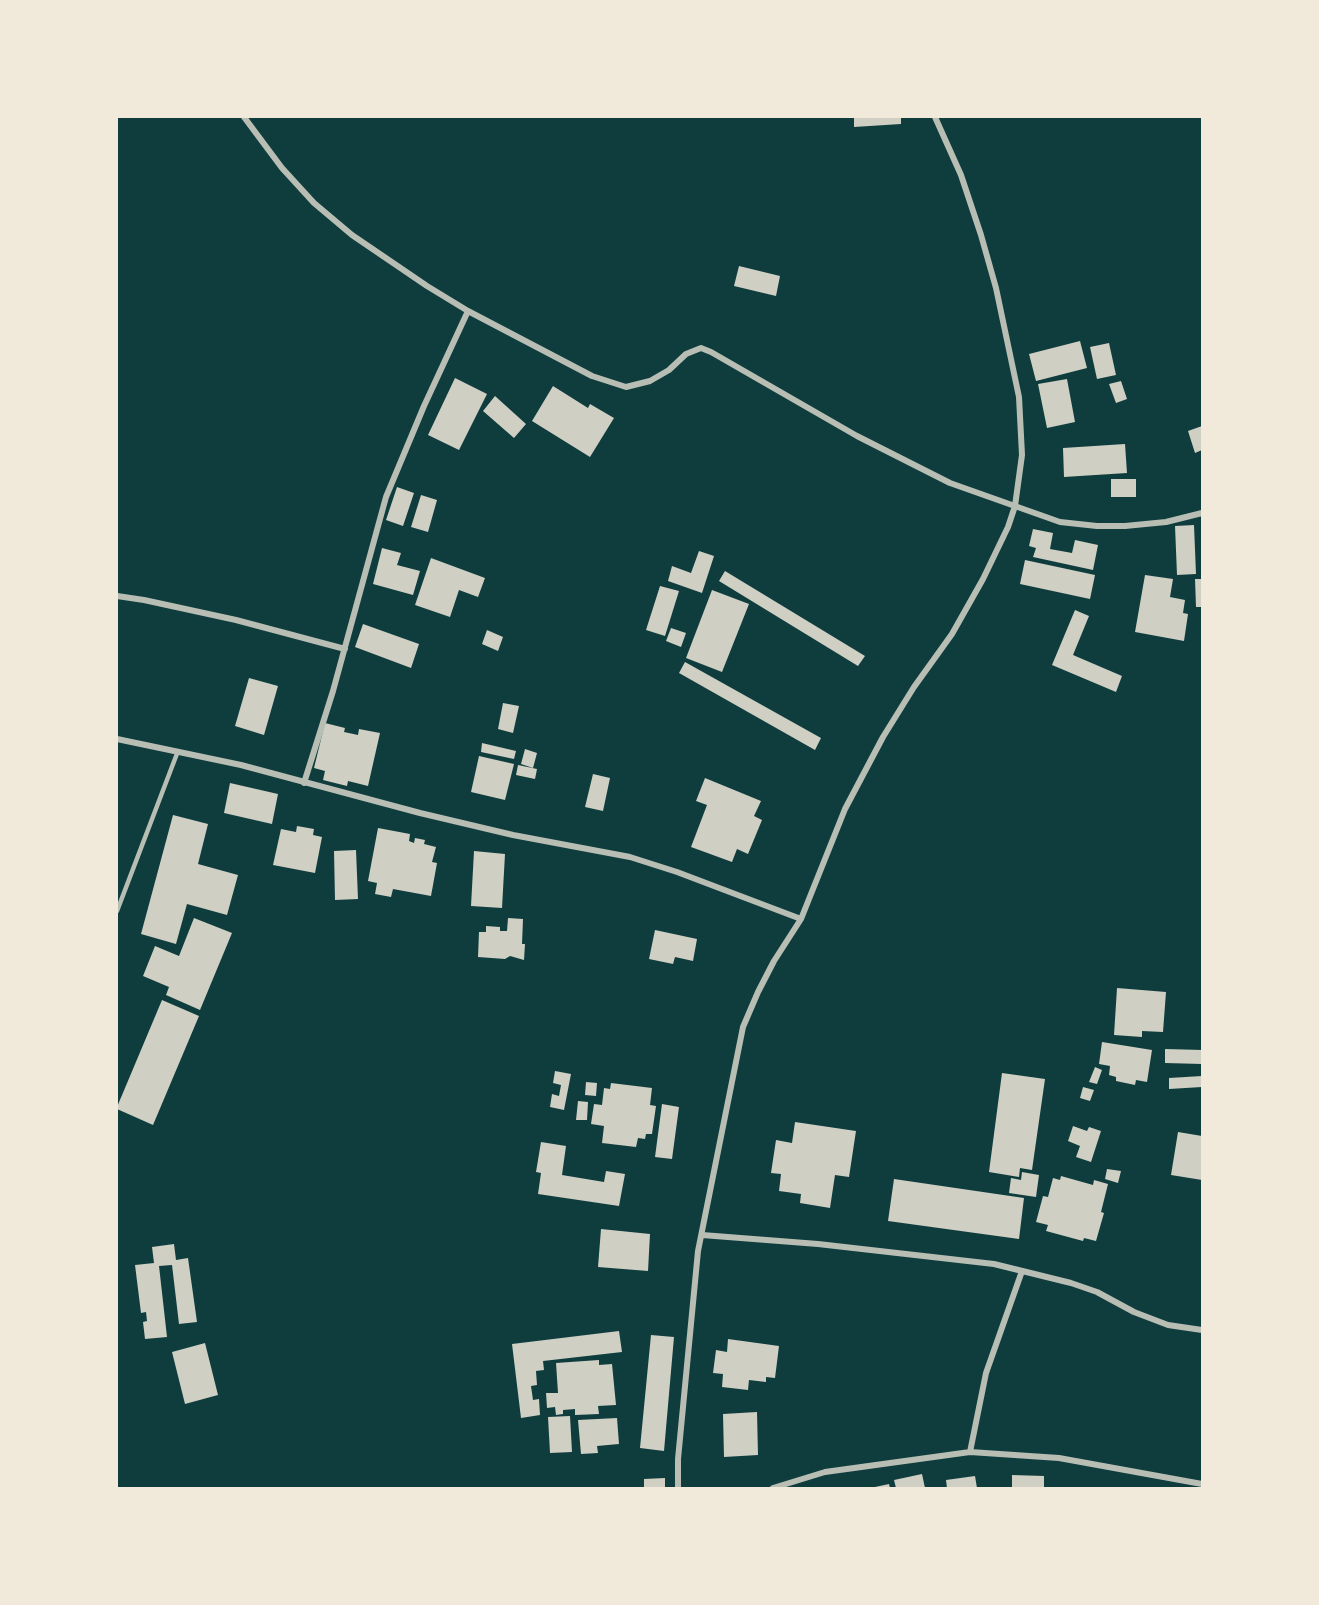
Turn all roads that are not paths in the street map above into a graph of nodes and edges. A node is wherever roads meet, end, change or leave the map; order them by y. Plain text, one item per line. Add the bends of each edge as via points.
1 (244, 117) edge
2 (934, 117) edge
3 (468, 310) junction
4 (1015, 506) junction
5 (1202, 513) edge
6 (117, 596) edge
7 (345, 649) junction
8 (117, 739) edge
9 (178, 751) junction
10 (304, 783) junction
11 (117, 911) edge
12 (801, 919) junction
13 (702, 1235) junction
14 (1022, 1271) junction
15 (1202, 1330) edge
16 (970, 1452) junction
17 (1202, 1484) edge
18 (678, 1488) edge
19 (773, 1488) edge

1 - 3 street via 314,203 352,235
2 - 4 street via 962,174 981,235 1017,386 1022,455
3 - 4 street via 592,376 626,387 650,381 701,348 857,436 950,483
3 - 7 street via 386,497
4 - 5 street via 1060,522 1097,526 1166,522
4 - 12 street via 983,579 952,634 883,738 845,809
6 - 7 street via 236,620
7 - 10 street
8 - 9 street
9 - 10 street
9 - 11 lane
10 - 12 street via 513,835 630,857
12 - 13 street via 769,971 742,1027
13 - 14 street via 818,1244 994,1264
13 - 18 street via 689,1336
14 - 15 street via 1097,1292 1168,1325
14 - 16 street via 986,1373
16 - 17 street via 1059,1458
16 - 19 street via 825,1472

